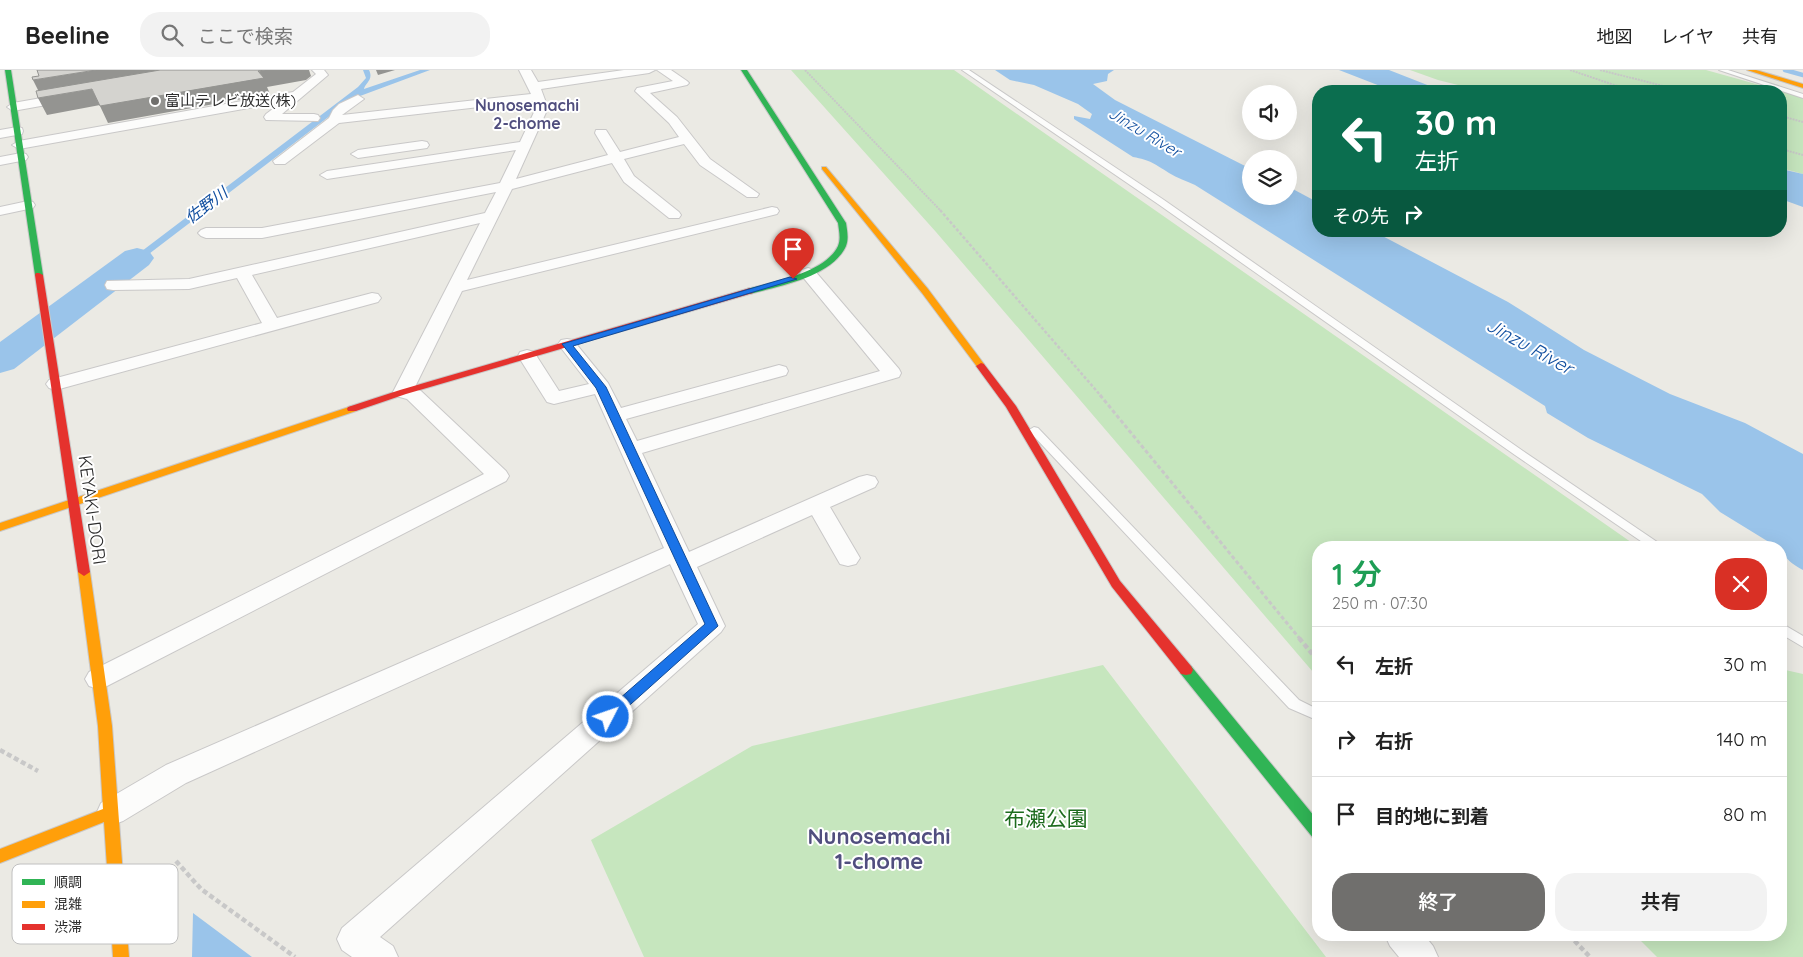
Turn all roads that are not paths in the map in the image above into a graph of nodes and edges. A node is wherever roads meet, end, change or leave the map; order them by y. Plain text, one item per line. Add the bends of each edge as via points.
1 (8, 70) edge
2 (318, 70) edge
3 (649, 70) edge
4 (663, 70) edge
5 (744, 70) edge
6 (965, 70) edge
7 (1722, 70) edge
8 (1750, 70) edge
9 (533, 84) edge
10 (1769, 85) edge
11 (1803, 86) edge
12 (1787, 91) edge
13 (84, 95) edge
14 (298, 95) junction
15 (1803, 96) edge
16 (358, 99) dead end
17 (8, 102) edge
18 (314, 118) dead end
19 (776, 118) junction
20 (335, 120) junction
21 (17, 131) junction
22 (601, 133) dead end
23 (0, 134) edge
24 (524, 136) junction
25 (687, 139) junction
26 (436, 143) dead end
27 (804, 143) dead end
28 (20, 151) junction
29 (358, 154) dead end
30 (816, 156) dead end
31 (616, 158) junction
32 (0, 161) edge
33 (280, 161) dead end
34 (328, 176) dead end
35 (506, 186) junction
36 (752, 194) dead end
37 (28, 205) junction
38 (0, 211) edge
39 (772, 211) dead end
40 (674, 215) dead end
41 (491, 216) junction
42 (206, 234) dead end
43 (242, 272) junction
44 (808, 273) junction
45 (114, 285) dead end
46 (455, 288) junction
47 (372, 298) dead end
48 (272, 325) junction
49 (567, 344) junction
50 (527, 356) junction
51 (780, 371) dead end
52 (56, 384) junction
53 (601, 387) junction
54 (404, 392) junction
55 (1011, 406) junction
56 (614, 416) junction
57 (630, 450) junction
58 (867, 482) dead end
59 (74, 501) junction
60 (817, 504) junction
61 (0, 527) edge
62 (1650, 541) edge
63 (679, 558) junction
64 (848, 558) dead end
65 (1787, 632) edge
66 (1803, 642) edge
67 (98, 679) junction
68 (1312, 713) edge
69 (112, 812) junction
70 (1312, 825) edge
71 (0, 856) edge
72 (115, 864) edge
73 (1407, 941) edge
74 (120, 944) edge
75 (121, 957) edge
76 (381, 957) edge
77 (1421, 957) edge

1 - 17 street, KEYAKI-DORI
2 - 14 street via 322,75
3 - 9 street
4 - 25 street via 683,83 641,91 673,120
5 - 19 street
6 - 62 lane
7 - 10 lane
8 - 11 street
9 - 20 street
9 - 24 street via 542,108
12 - 15 lane
13 - 17 street
14 - 18 street via 270,117
14 - 28 street
16 - 20 street via 342,108
17 - 21 street, KEYAKI-DORI
19 - 27 street
19 - 44 street via 842,223 844,239 841,249 823,266
20 - 33 street
21 - 23 street
21 - 28 street, KEYAKI-DORI
22 - 31 street
24 - 34 street
24 - 35 street
25 - 31 street
25 - 36 street via 705,162
26 - 29 street
28 - 32 street
28 - 37 street, KEYAKI-DORI
30 - 55 street via 924,290
31 - 35 street
31 - 40 street via 629,180
35 - 41 street
35 - 42 street via 262,233
37 - 38 street
37 - 52 street, KEYAKI-DORI
39 - 46 street
41 - 43 street
41 - 46 street
43 - 45 street via 188,284
43 - 48 street
44 - 49 street
44 - 57 street via 892,373
46 - 54 street
47 - 48 street
48 - 52 street
49 - 50 street
49 - 53 street
50 - 53 street via 554,398
50 - 54 street
51 - 56 street
52 - 59 street, KEYAKI-DORI
53 - 56 street
54 - 59 street
54 - 67 street via 414,394 498,476
55 - 68 lane via 1294,704
55 - 70 street via 1116,584
56 - 57 street
57 - 63 street
58 - 60 street
59 - 61 street
59 - 67 street, KEYAKI-DORI
60 - 63 street
60 - 64 street
63 - 69 street via 176,774
63 - 76 street via 712,626 354,939
65 - 66 lane
67 - 69 street, KEYAKI-DORI
69 - 71 street
69 - 72 street, KEYAKI-DORI
73 - 77 street
74 - 75 street, KEYAKI-DORI

